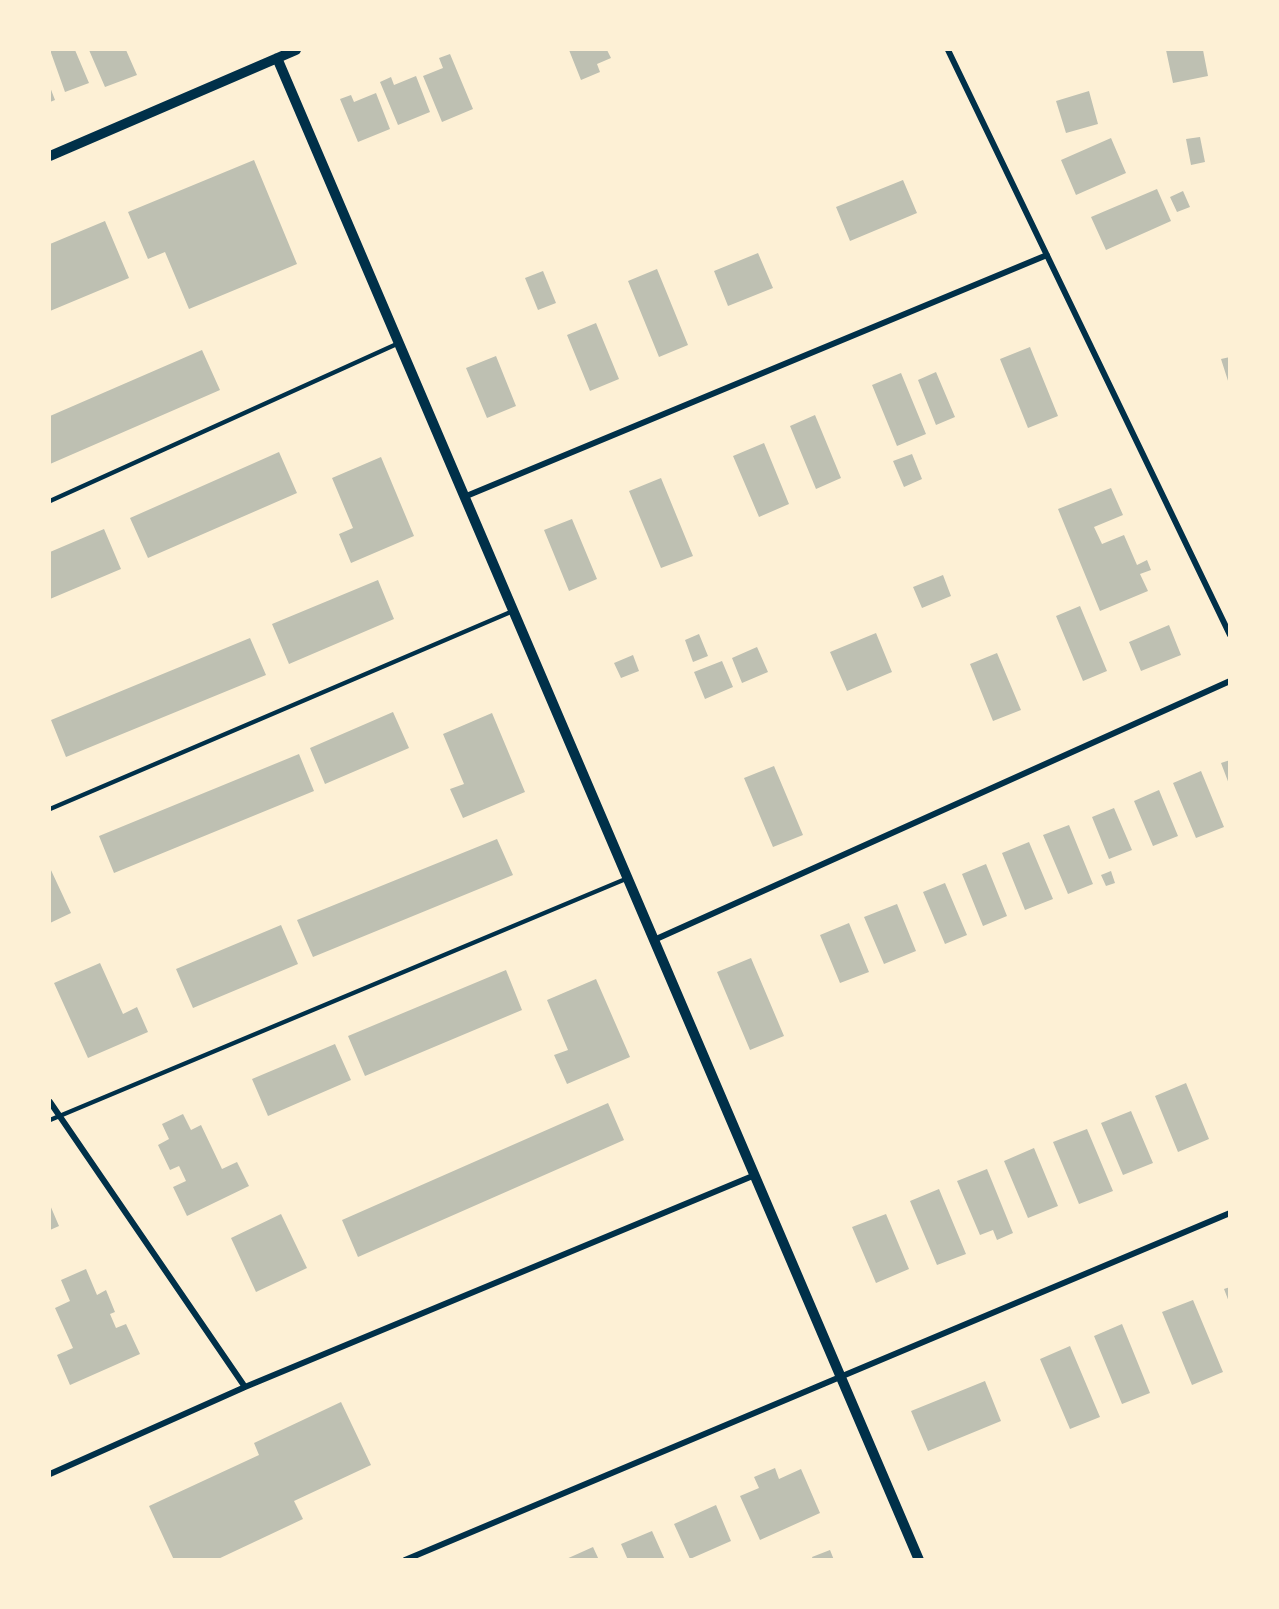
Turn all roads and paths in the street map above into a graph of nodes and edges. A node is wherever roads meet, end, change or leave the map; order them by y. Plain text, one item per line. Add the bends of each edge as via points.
1 (296, 50) edge
2 (948, 50) edge
3 (277, 58) junction
4 (50, 156) edge
5 (1047, 255) junction
6 (399, 343) junction
7 (464, 497) junction
8 (50, 501) edge
9 (513, 611) junction
10 (1230, 635) edge
11 (1230, 681) edge
12 (50, 809) edge
13 (628, 879) junction
14 (654, 940) junction
15 (50, 1102) edge
16 (58, 1117) junction
17 (50, 1120) edge
18 (755, 1175) junction
19 (1230, 1213) edge
20 (841, 1377) junction
21 (245, 1387) junction
22 (50, 1474) edge
23 (405, 1560) edge
24 (919, 1560) edge

1 - 3 street
2 - 5 street
3 - 4 street
3 - 6 street
5 - 7 street
5 - 10 street
6 - 7 street
6 - 8 lane
7 - 9 street
9 - 12 lane
9 - 13 street
11 - 14 street
13 - 14 street
13 - 16 lane
14 - 18 street
15 - 16 street
16 - 17 lane
16 - 21 street
18 - 20 street
18 - 21 street
19 - 20 street
20 - 23 street
20 - 24 street
21 - 22 street

